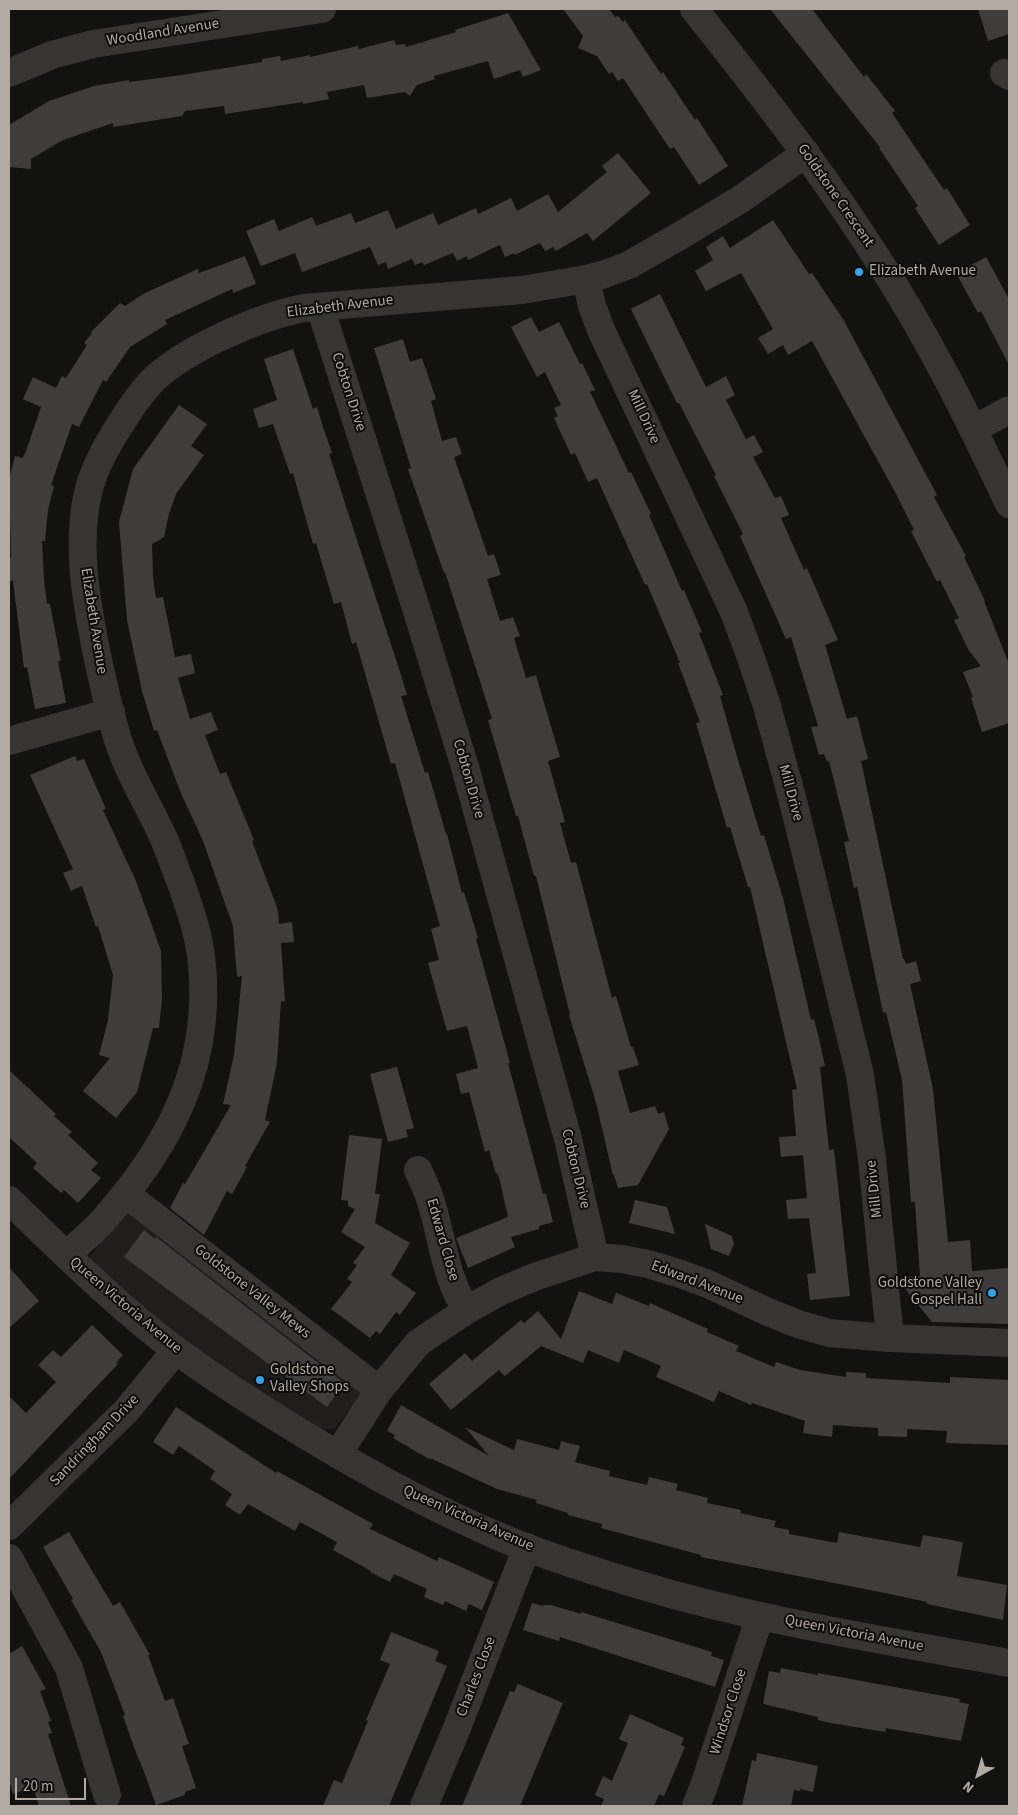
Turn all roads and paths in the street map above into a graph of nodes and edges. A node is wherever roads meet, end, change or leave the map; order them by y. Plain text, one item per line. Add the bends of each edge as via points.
1 (322, 9) edge
2 (694, 9) edge
3 (289, 11) edge
4 (9, 73) edge
5 (806, 153) junction
6 (586, 279) junction
7 (320, 307) junction
8 (1009, 410) edge
9 (974, 429) junction
10 (1009, 504) edge
11 (110, 712) junction
12 (9, 741) edge
13 (418, 1170) dead end
14 (126, 1194) junction
15 (9, 1200) edge
16 (67, 1256) junction
17 (595, 1256) junction
18 (467, 1310) junction
19 (890, 1338) junction
20 (1009, 1343) edge
21 (176, 1350) junction
22 (379, 1390) junction
23 (338, 1454) junction
24 (9, 1526) edge
25 (527, 1547) junction
26 (9, 1558) edge
27 (760, 1616) junction
28 (1009, 1663) edge
29 (107, 1795) dead end
30 (424, 1806) edge
31 (696, 1806) edge

1 - 3 street, Woodland Avenue
2 - 5 street, Goldstone Crescent
3 - 4 street, Woodland Avenue via 93,44 52,55
5 - 6 street, Elizabeth Avenue via 741,199 683,234 629,264
5 - 9 street, Goldstone Crescent via 876,255 926,338
6 - 7 street, Elizabeth Avenue via 522,290
6 - 19 street, Mill Drive via 601,330 734,612 766,706 793,801 860,1075
7 - 11 street, Elizabeth Avenue via 257,321 173,364 154,379 131,407 103,453 88,492 82,550 92,631
7 - 17 street, Cobton Drive via 465,767 568,1138
8 - 9 street
9 - 10 street, Goldstone Crescent
11 - 12 street
11 - 14 street, Elizabeth Avenue via 121,750 166,842 195,923 203,980 200,1034 187,1088 167,1134
13 - 18 street, Edward Close via 430,1197 453,1282
14 - 16 street, Elizabeth Avenue
14 - 22 street, Goldstone Valley Mews
15 - 16 street, Queen Victoria Avenue
16 - 21 street, Queen Victoria Avenue
17 - 18 street, Edward Avenue via 501,1291
17 - 19 street, Edward Avenue via 630,1260 678,1273 783,1318 829,1333
18 - 22 street, Edward Avenue via 418,1343
19 - 20 street, Edward Avenue
21 - 23 street, Queen Victoria Avenue
21 - 24 street, Sandringham Drive via 126,1411
22 - 23 street, Edward Avenue
23 - 25 street, Queen Victoria Avenue via 452,1516
25 - 27 street, Queen Victoria Avenue via 618,1579
25 - 30 street, Charles Close
26 - 29 street via 69,1668
27 - 28 street, Queen Victoria Avenue
27 - 31 street, Windsor Close

